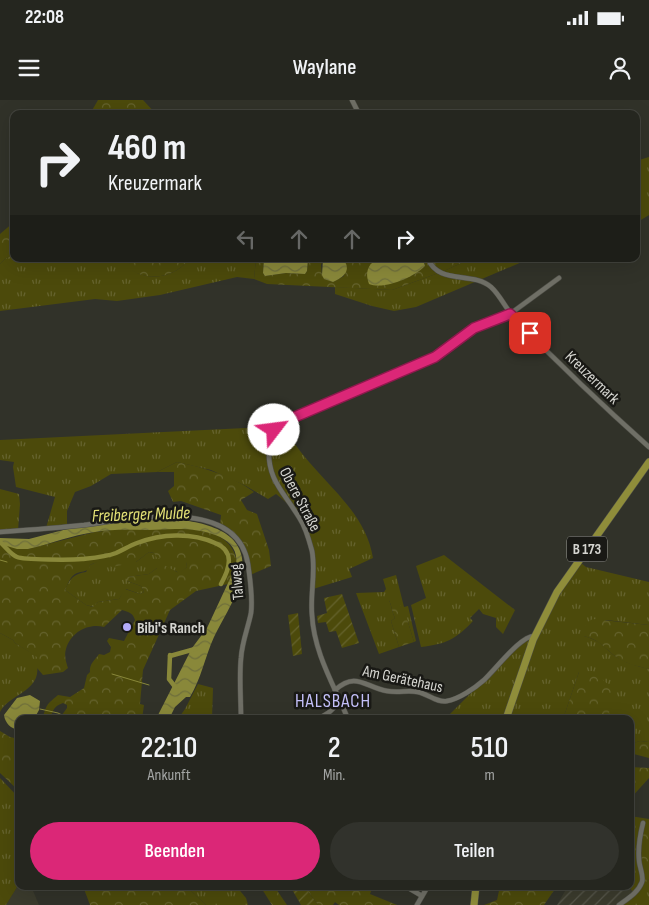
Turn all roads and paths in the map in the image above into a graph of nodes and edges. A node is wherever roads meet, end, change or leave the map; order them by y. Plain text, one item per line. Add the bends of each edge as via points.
1 (429, 262) edge
2 (559, 278) dead end
3 (510, 314) junction
4 (649, 446) edge
5 (649, 462) edge
6 (0, 532) edge
7 (535, 636) junction
8 (335, 690) junction
9 (340, 701) junction
10 (242, 715) edge
11 (326, 715) edge
12 (346, 715) edge
13 (507, 715) edge
14 (643, 823) dead end
15 (412, 890) edge
16 (426, 890) edge
17 (476, 890) edge
18 (422, 896) junction
19 (417, 905) edge
20 (474, 905) edge
21 (619, 905) edge

1 - 3 street, Kreuzermark via 436,271 479,280 491,287
2 - 3 street, Obere Straße
3 - 4 street, Kreuzermark
3 - 8 street, Obere Straße via 474,328 435,357 283,422 273,431 269,453 271,471 281,492 300,517 308,538 313,560 312,616 319,654
5 - 7 main road, B 173 / B 173 via 557,592
6 - 10 street, Talweg via 118,519 180,516 205,520 230,533 243,547 250,580 251,613 241,658
7 - 8 street, Am Gerätehaus via 529,636 519,644 477,685 449,701 418,692 388,691 361,680 346,682
7 - 13 main road, B 173 / B 173
8 - 9 street, Obere Straße
9 - 11 street
9 - 12 street, Obere Straße
14 - 21 street via 639,841 642,882 635,893
15 - 18 street
16 - 18 street
17 - 20 main road
18 - 19 street

